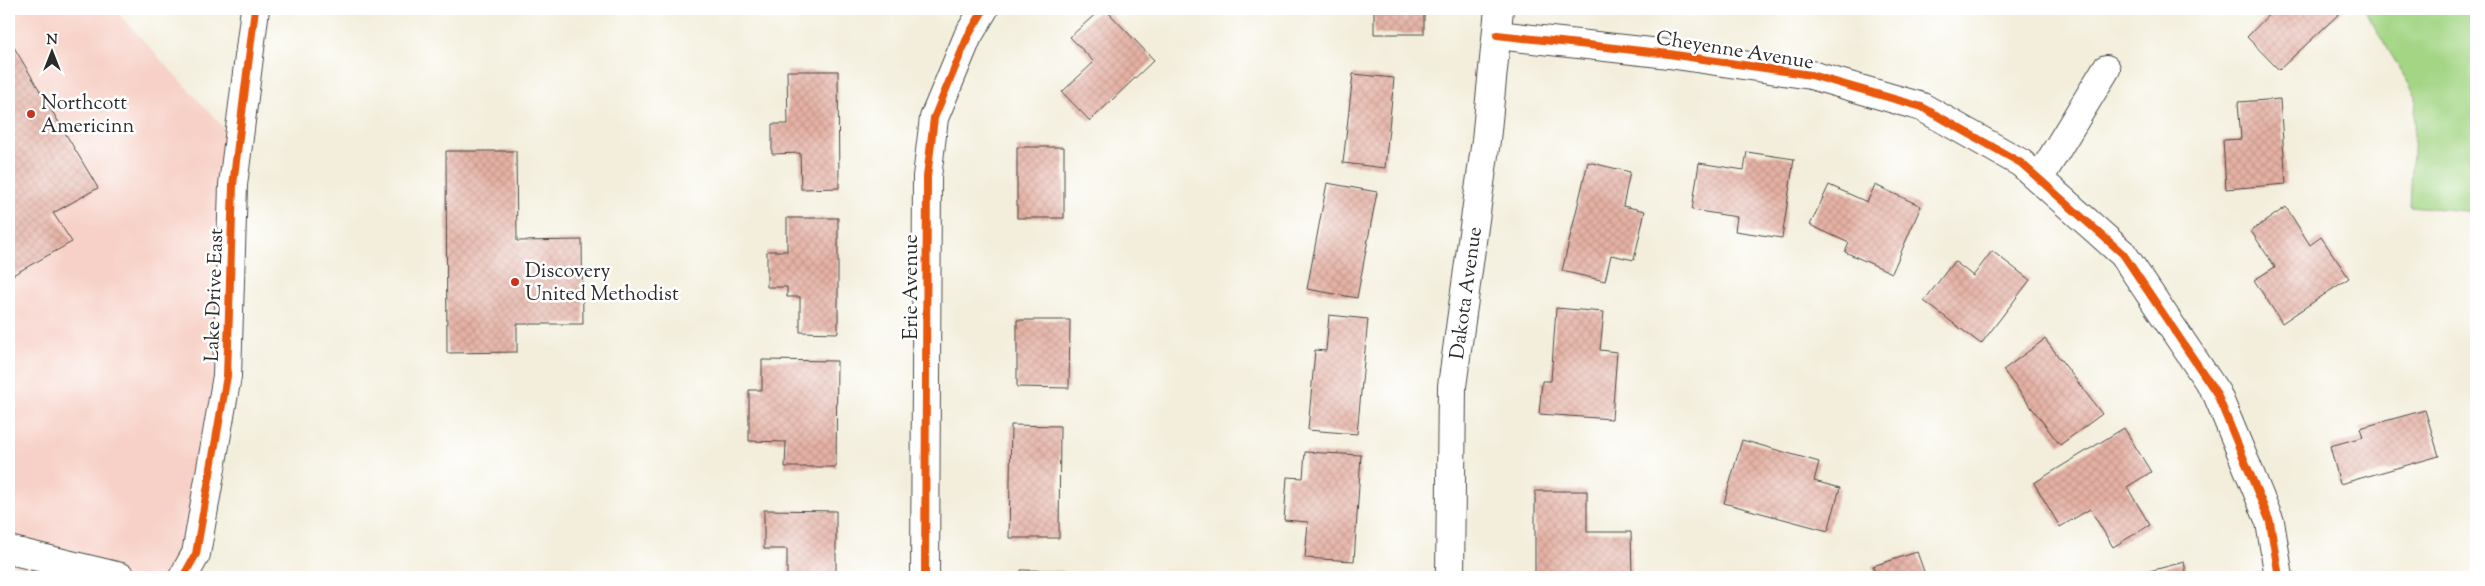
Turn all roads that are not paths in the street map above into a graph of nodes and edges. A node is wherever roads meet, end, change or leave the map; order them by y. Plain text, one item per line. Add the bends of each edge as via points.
1 (255, 9) edge
2 (984, 9) edge
3 (1498, 22) edge
4 (2106, 69) dead end
5 (2038, 179) junction
6 (9, 550) edge
7 (121, 577) edge
8 (183, 577) edge
9 (925, 577) edge
10 (1450, 577) edge
11 (2279, 577) edge

1 - 8 street, Lake Drive East via 233,186 227,376 196,554
2 - 9 street, Erie Avenue via 968,36 934,118 927,177
3 - 5 street, Cheyenne Avenue via 1669,54 1811,75 1922,107 2021,164
3 - 10 street, Dakota Avenue via 1486,140 1452,386
4 - 5 street
5 - 11 street, Cheyenne Avenue via 2122,254 2217,394 2270,522
6 - 7 street

